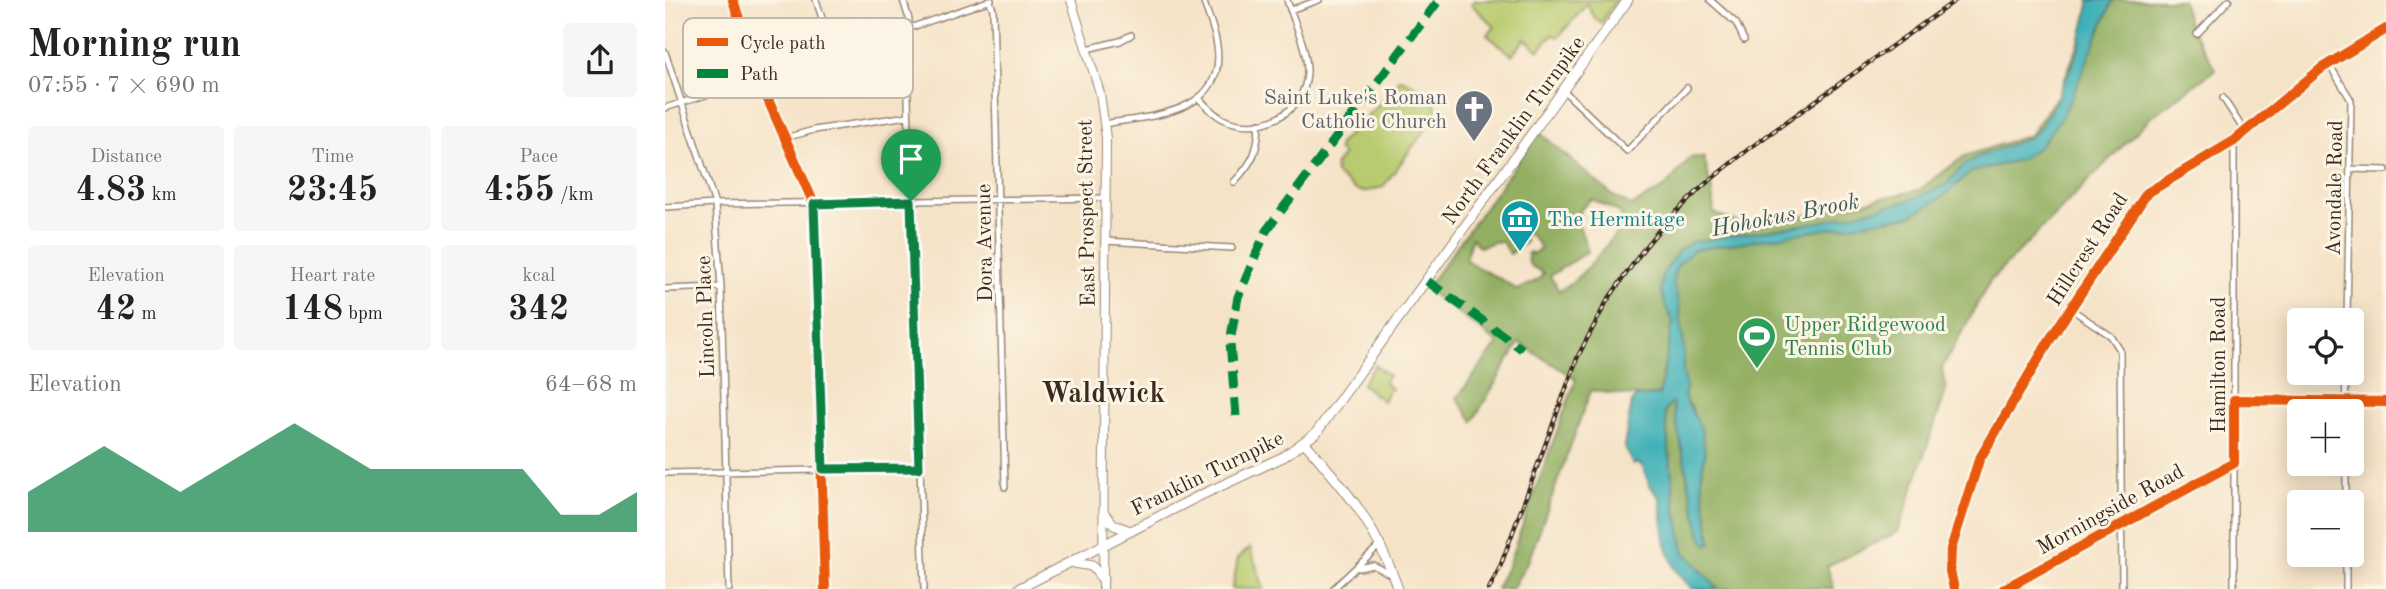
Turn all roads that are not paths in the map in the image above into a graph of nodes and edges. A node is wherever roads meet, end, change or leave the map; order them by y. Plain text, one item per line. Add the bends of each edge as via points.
1 (733, 0) edge
2 (816, 0) edge
3 (902, 0) edge
4 (990, 0) edge
5 (1070, 0) edge
6 (1203, 0) edge
7 (1287, 0) edge
8 (1319, 0) edge
9 (1628, 0) edge
10 (1710, 0) edge
11 (2229, 0) edge
12 (1290, 10) junction
13 (739, 18) edge
14 (822, 18) edge
15 (909, 18) edge
16 (913, 27) edge
17 (2386, 29) edge
18 (2197, 34) dead end
19 (1131, 35) dead end
20 (1744, 40) dead end
21 (1087, 49) junction
22 (665, 52) edge
23 (2329, 64) junction
24 (1687, 89) dead end
25 (1563, 90) junction
26 (694, 98) edge
27 (767, 98) edge
28 (908, 98) edge
29 (1198, 98) junction
30 (2223, 98) dead end
31 (682, 102) junction
32 (665, 108) edge
33 (908, 116) junction
34 (1259, 123) junction
35 (1104, 124) junction
36 (2245, 132) junction
37 (785, 138) junction
38 (2234, 141) junction
39 (2350, 169) junction
40 (2386, 170) edge
41 (1234, 181) dead end
42 (999, 198) junction
43 (1104, 198) junction
44 (911, 201) junction
45 (715, 204) junction
46 (814, 204) junction
47 (665, 207) edge
48 (1104, 242) junction
49 (1232, 248) dead end
50 (1427, 281) joint
51 (721, 287) junction
52 (665, 289) edge
53 (2347, 308) edge
54 (2071, 309) junction
55 (2234, 400) junction
56 (2287, 400) edge
57 (2364, 401) edge
58 (2386, 402) edge
59 (1304, 443) junction
60 (2234, 463) junction
61 (919, 468) junction
62 (823, 469) junction
63 (726, 471) junction
64 (665, 473) edge
65 (1005, 487) dead end
66 (1104, 513) junction
67 (2122, 524) junction
68 (1130, 531) junction
69 (1381, 544) junction
70 (1103, 545) junction
71 (1068, 563) junction
72 (2346, 567) edge
73 (1356, 568) junction
74 (1394, 576) junction
75 (1103, 584) edge
76 (729, 589) edge
77 (825, 589) edge
78 (924, 589) edge
79 (1019, 589) edge
80 (1333, 589) edge
81 (1398, 589) edge
82 (1954, 589) edge
83 (2004, 589) edge
84 (2122, 589) edge
85 (2234, 589) edge
86 (2346, 589) edge

1 - 13 street
2 - 14 street
3 - 15 street
4 - 16 street
4 - 42 street, Dora Avenue
5 - 21 street, East Prospect Street
6 - 29 street via 1217,46 1217,68
7 - 12 street
8 - 12 street
9 - 25 main road, North Franklin Turnpike
10 - 20 street via 1736,23
11 - 18 street
12 - 34 street via 1307,69 1304,91 1288,112
17 - 23 street, Hillcrest Road
19 - 21 street
21 - 35 street, East Prospect Street
22 - 31 street, Lincoln Place
23 - 36 street, Hillcrest Road
23 - 39 street, Avondale Road via 2351,100
24 - 25 street via 1627,151
25 - 50 main road, North Franklin Turnpike
26 - 31 street
27 - 37 street
28 - 33 street
29 - 34 street via 1222,118
29 - 35 street via 1168,113
30 - 36 street
31 - 32 street
31 - 45 street, Lincoln Place
33 - 37 street
33 - 44 street
34 - 41 street via 1257,151
35 - 43 street, East Prospect Street
36 - 38 street, Hillcrest Road
37 - 46 street
38 - 54 street, Hillcrest Road via 2147,193
38 - 55 street, Hamilton Road
39 - 40 street
39 - 53 street, Avondale Road
42 - 43 street
42 - 44 street
42 - 65 street, Dora Avenue
43 - 48 street, East Prospect Street
44 - 46 street
44 - 61 street
45 - 46 street
45 - 47 street
45 - 51 street, Lincoln Place
46 - 62 street
48 - 49 street
48 - 66 street, East Prospect Street
50 - 59 main road, Franklin Turnpike via 1316,433
51 - 52 street
51 - 63 street, Lincoln Place
54 - 67 street via 2111,336 2120,350
54 - 82 street, Hillcrest Road via 1979,460 1951,549
55 - 56 street
55 - 60 street, Hamilton Road
57 - 58 street
59 - 68 main road, Franklin Turnpike
59 - 69 main road via 1350,496
60 - 67 street, Morningside Road
60 - 85 street, Hamilton Road
61 - 62 street
61 - 78 street
62 - 63 street
62 - 77 street
63 - 64 street
63 - 76 street, Lincoln Place
66 - 68 main road
66 - 70 street, East Prospect Street
67 - 83 street, Morningside Road
67 - 84 street
68 - 70 main road, Franklin Turnpike
69 - 73 street
69 - 74 main road
70 - 71 main road, Franklin Turnpike
70 - 75 street, East Prospect Street
71 - 75 main road via 1092,566
71 - 79 main road, Franklin Turnpike
72 - 86 street
73 - 74 street via 1373,565
73 - 80 street
74 - 81 main road

